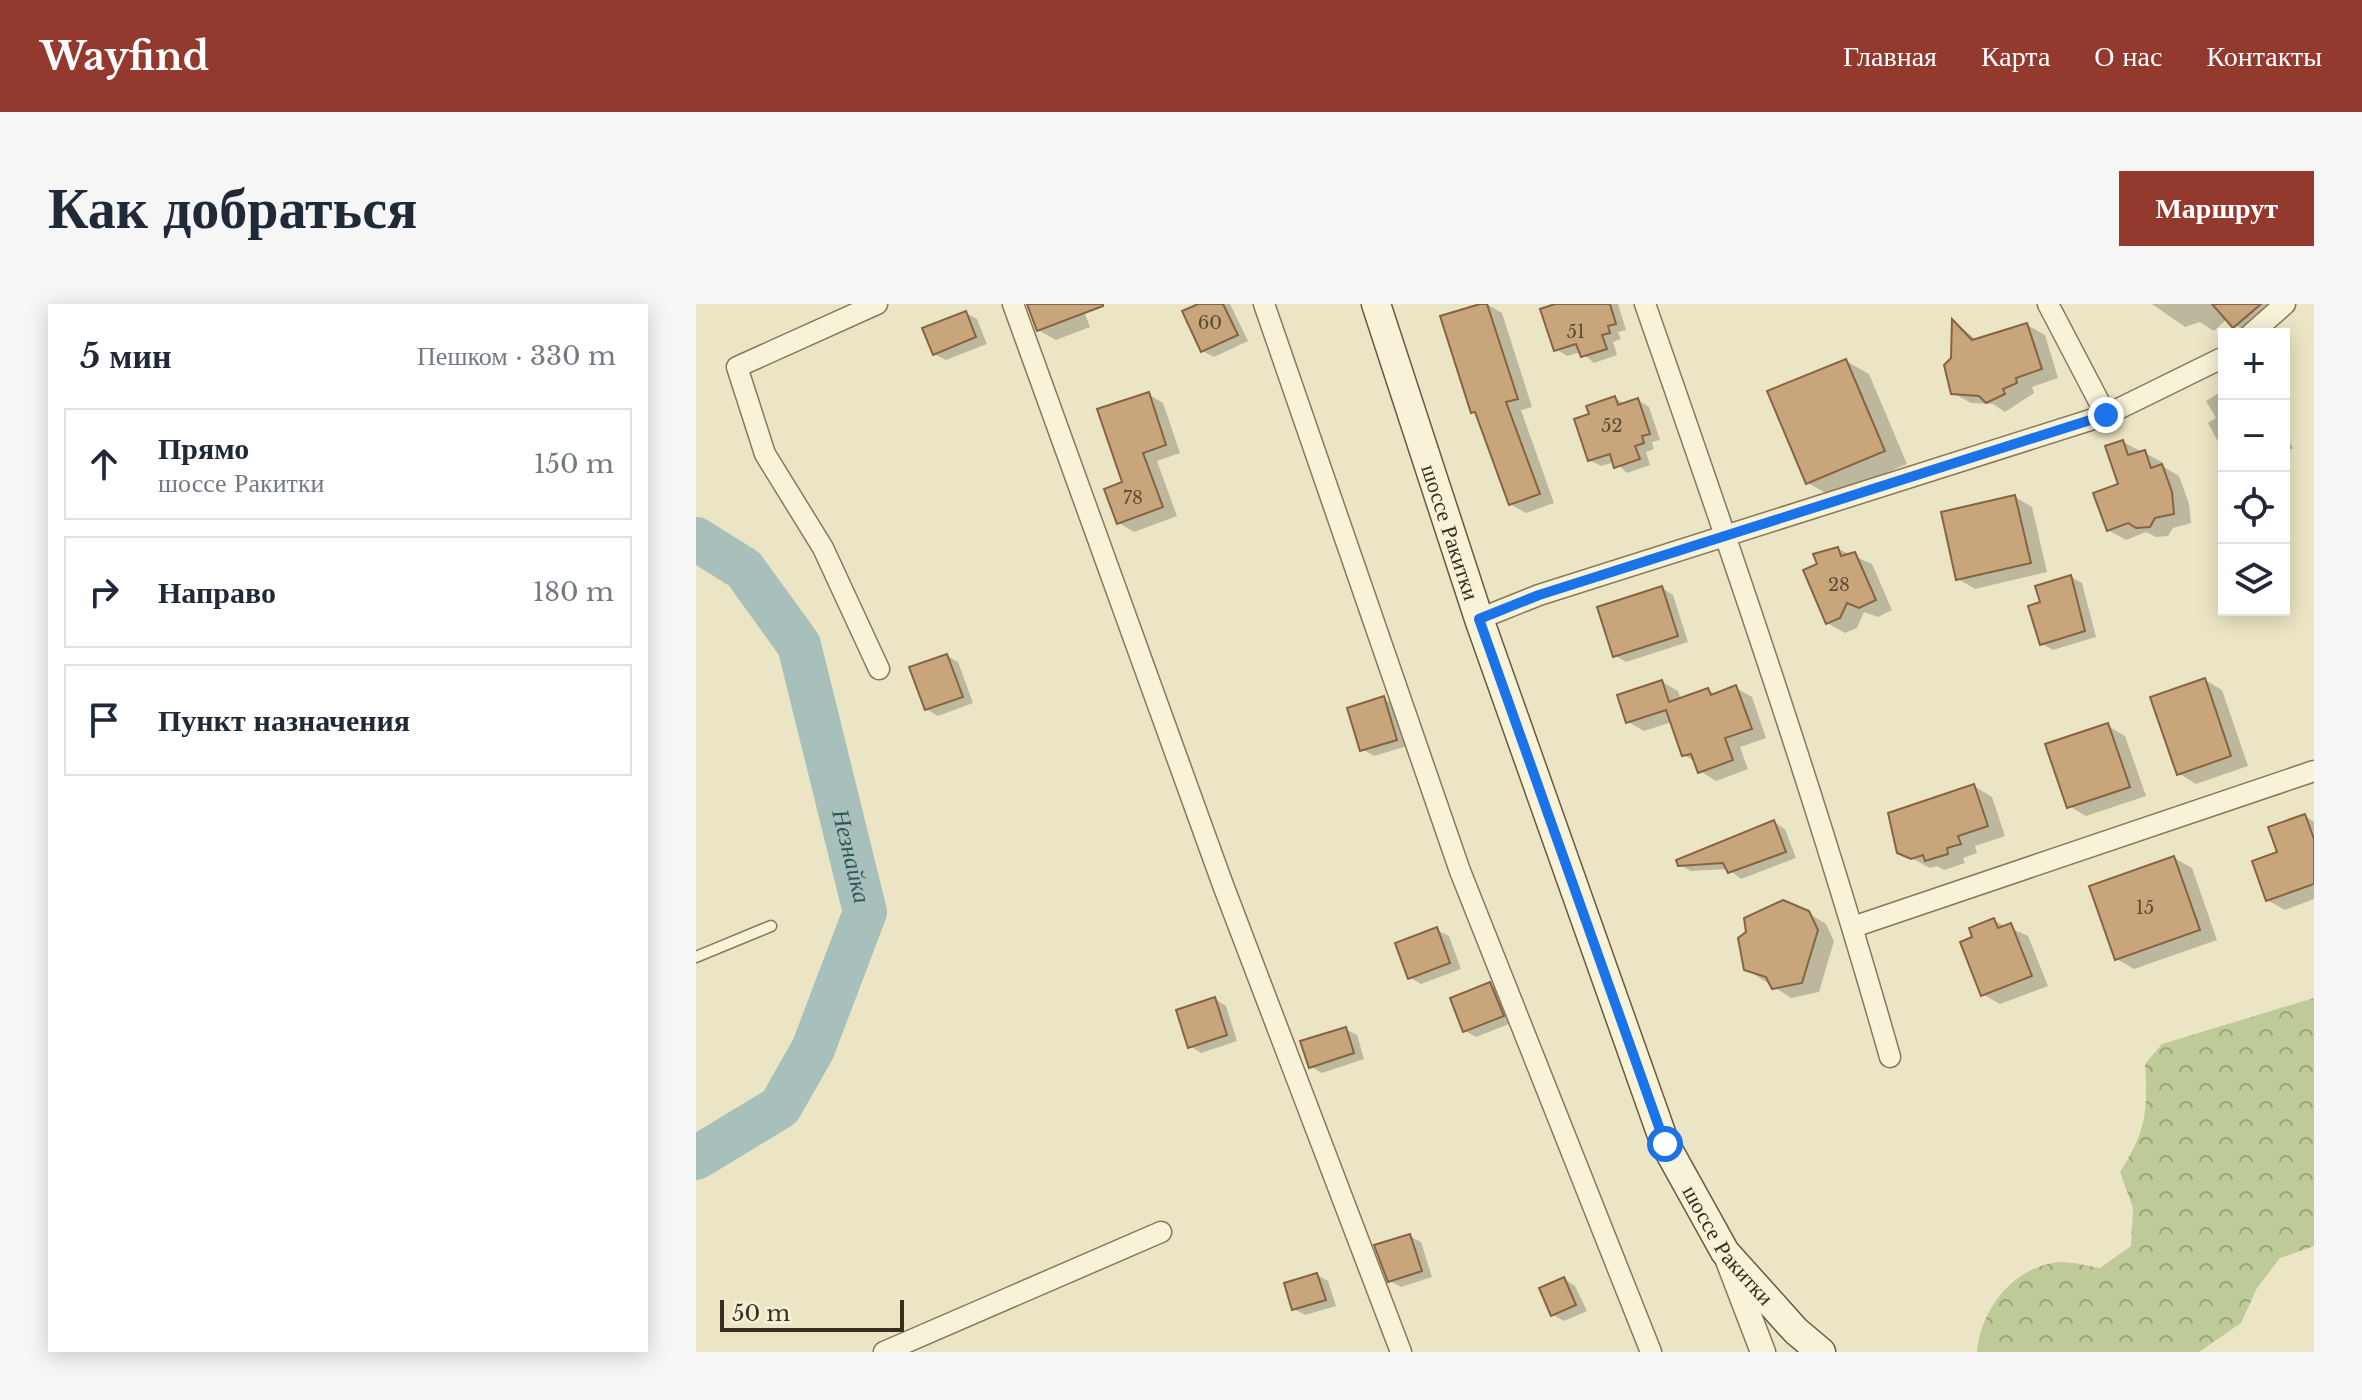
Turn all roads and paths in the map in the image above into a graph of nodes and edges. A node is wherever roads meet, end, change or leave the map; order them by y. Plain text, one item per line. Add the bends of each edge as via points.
1 (877, 304) edge
2 (1013, 304) edge
3 (1264, 304) edge
4 (1376, 304) edge
5 (1645, 304) edge
6 (2048, 304) edge
7 (2285, 304) edge
8 (2258, 328) edge
9 (2218, 360) edge
10 (2106, 415) junction
11 (1726, 537) junction
12 (1479, 619) junction
13 (879, 669) dead end
14 (2314, 771) edge
15 (771, 926) dead end
16 (1853, 927) junction
17 (696, 957) edge
18 (1890, 1057) dead end
19 (1161, 1232) dead end
20 (1725, 1252) junction
21 (884, 1352) edge
22 (1401, 1352) edge
23 (1651, 1352) edge
24 (1763, 1352) edge
25 (1821, 1352) edge

1 - 13 street via 737,367 765,454 823,548
2 - 22 street via 1223,885
3 - 23 street via 1460,871
4 - 12 main road, шоссе Ракитки
5 - 11 street
6 - 10 street
7 - 8 street
9 - 10 street
10 - 11 street
11 - 12 street
11 - 16 street
12 - 20 main road, шоссе Ракитки via 1665,1144
14 - 16 street
15 - 17 lane
16 - 18 street
19 - 21 street
20 - 24 street
20 - 25 main road, шоссе Ракитки

